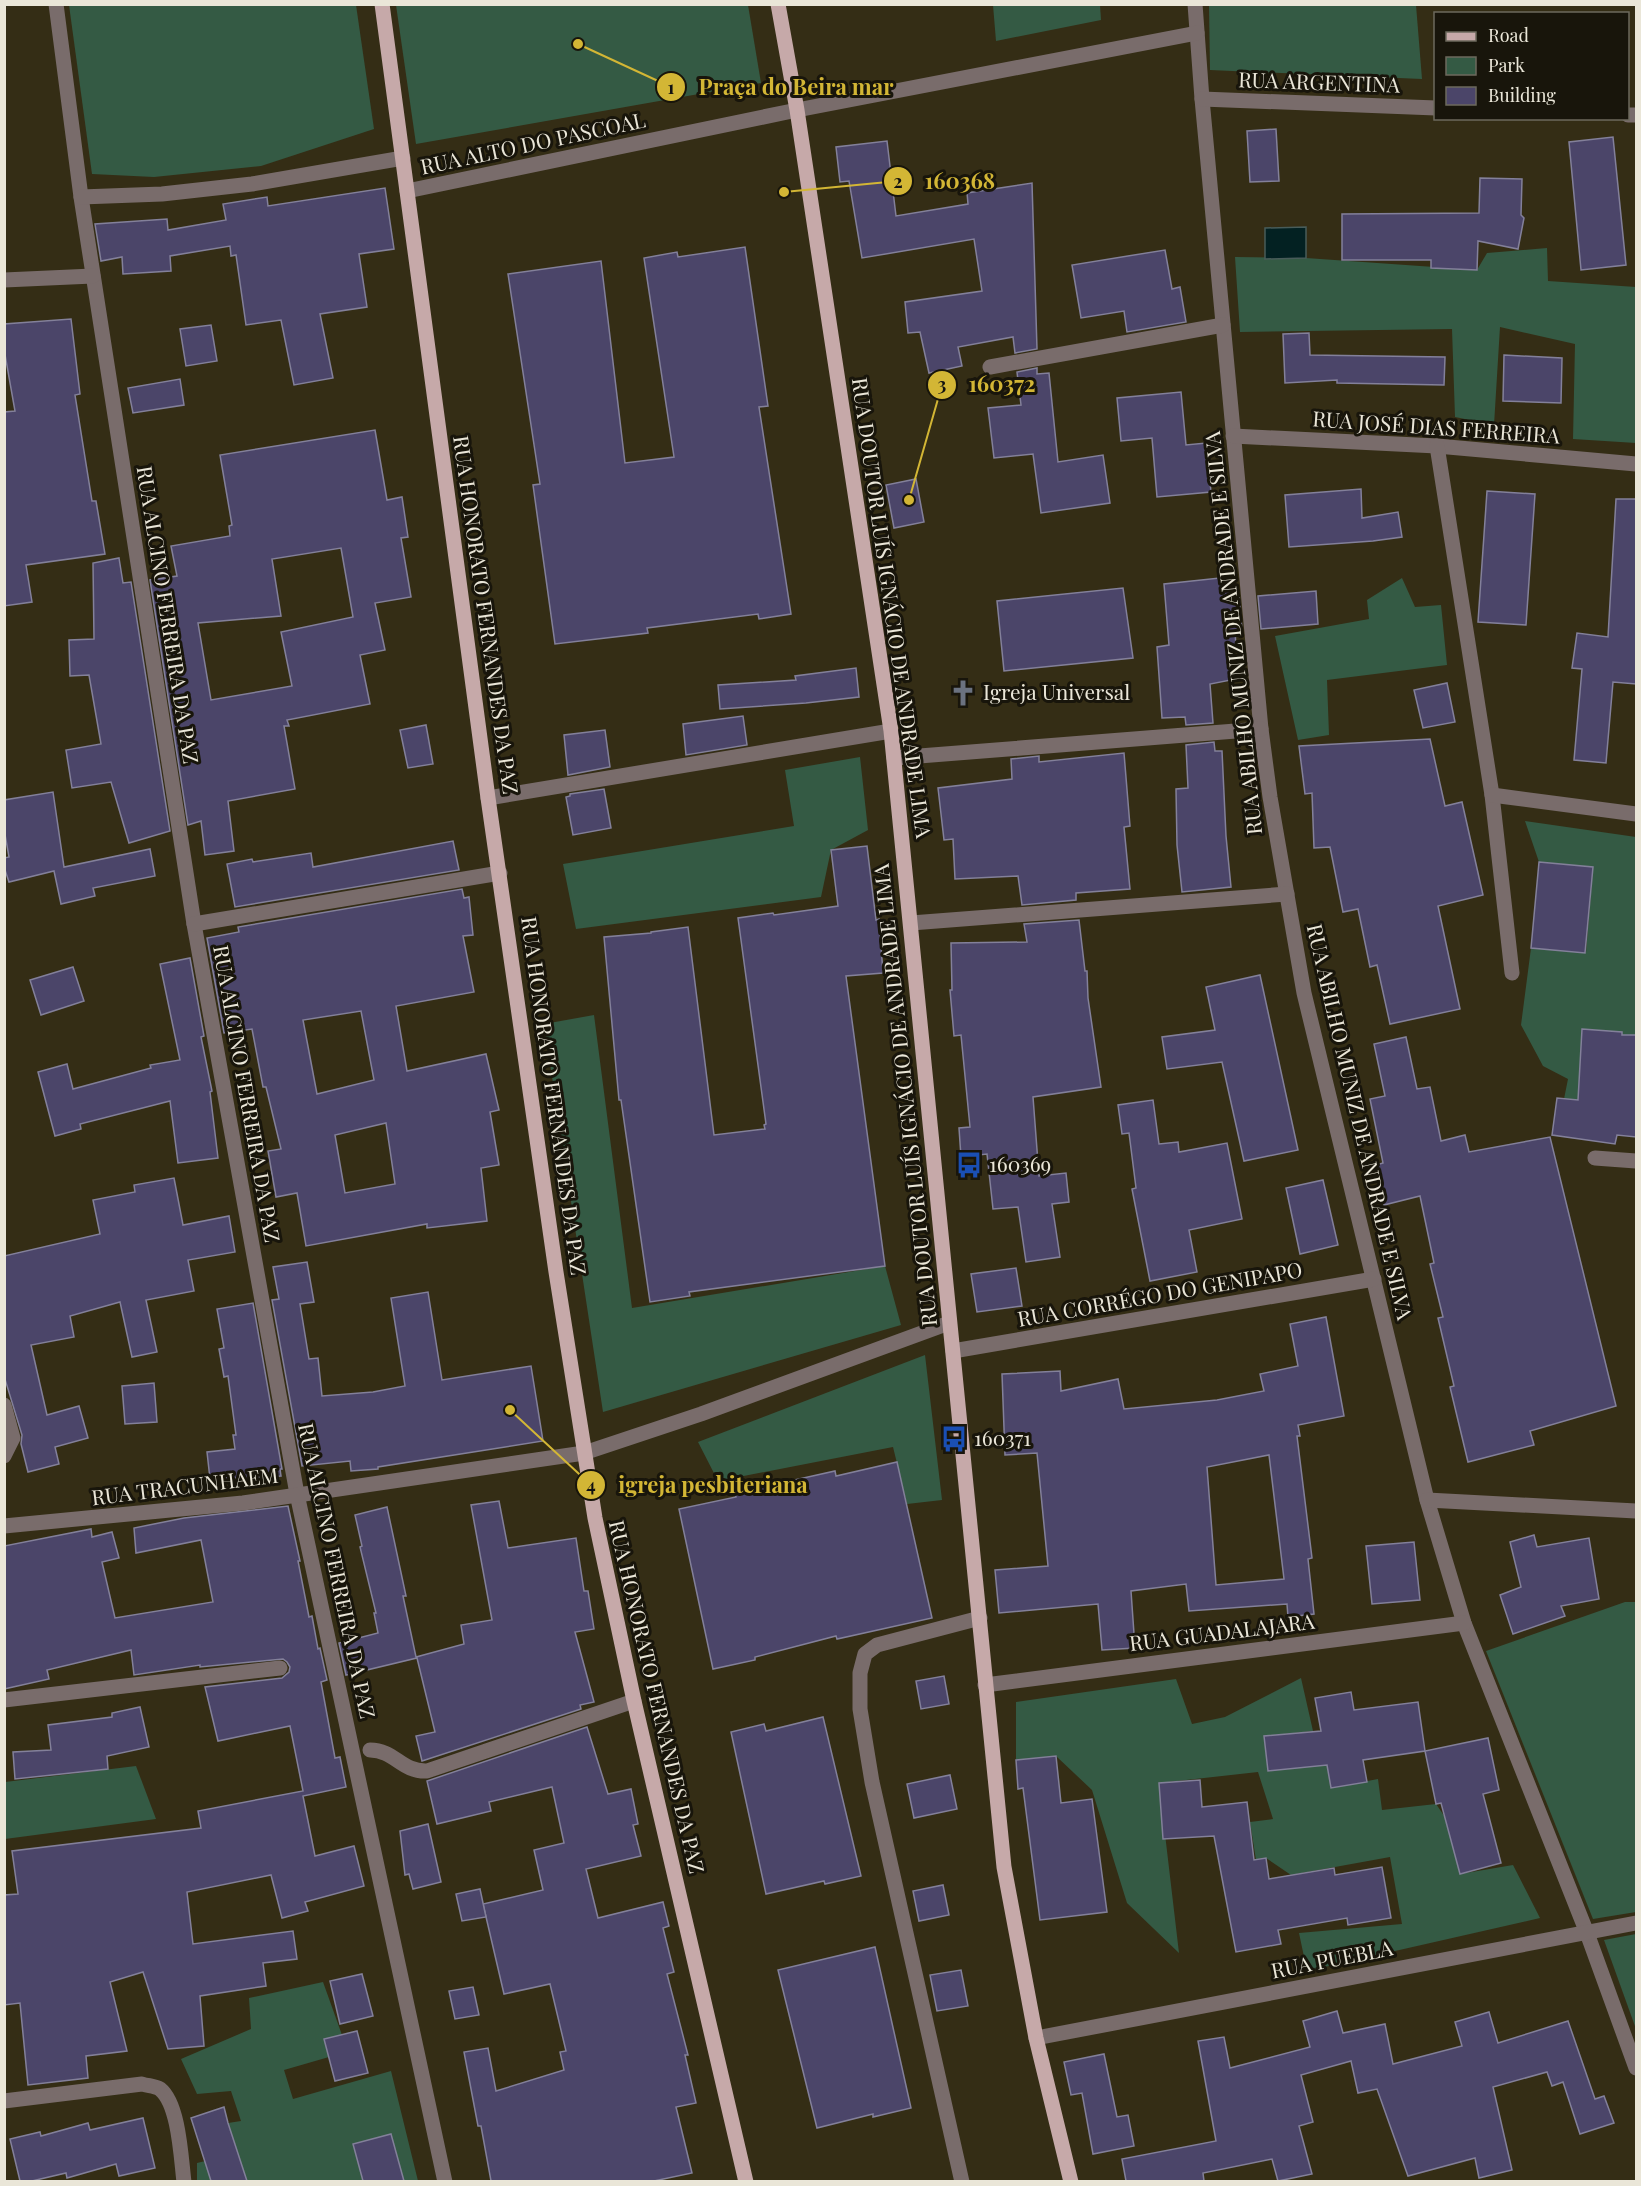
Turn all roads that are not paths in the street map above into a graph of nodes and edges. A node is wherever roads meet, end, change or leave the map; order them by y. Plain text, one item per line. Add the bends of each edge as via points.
1 (56, 4) edge
2 (382, 4) edge
3 (778, 4) edge
4 (1195, 4) edge
5 (1197, 33) junction
6 (1202, 99) junction
7 (1434, 108) edge
8 (797, 110) junction
9 (402, 158) junction
10 (407, 191) junction
11 (81, 197) junction
12 (93, 276) junction
13 (4, 280) edge
14 (1223, 325) junction
15 (990, 367) dead end
16 (1233, 436) junction
17 (1437, 446) junction
18 (1636, 464) edge
19 (1261, 729) junction
20 (891, 731) junction
21 (894, 758) junction
22 (1492, 795) junction
23 (488, 798) junction
24 (1636, 814) edge
25 (500, 873) junction
26 (1287, 894) junction
27 (911, 923) junction
28 (194, 924) junction
29 (1512, 973) dead end
30 (1595, 1158) dead end
31 (1636, 1161) edge
32 (1374, 1279) junction
33 (949, 1323) junction
34 (952, 1351) junction
35 (4, 1405) edge
36 (584, 1454) junction
37 (4, 1456) edge
38 (297, 1494) junction
39 (1427, 1500) junction
40 (1636, 1511) edge
41 (4, 1526) edge
42 (980, 1618) junction
43 (1464, 1623) junction
44 (280, 1668) dead end
45 (985, 1685) junction
46 (4, 1700) edge
47 (634, 1701) junction
48 (370, 1750) dead end
49 (1636, 1923) edge
50 (1587, 1933) junction
51 (1036, 2038) junction
52 (1636, 2068) edge
53 (4, 2101) edge
54 (184, 2181) edge
55 (446, 2181) edge
56 (746, 2181) edge
57 (962, 2181) edge
58 (1071, 2181) edge

1 - 11 street, RUA ALCINO FERREIRA DA PAZ
2 - 9 main road, RUA HONORATO FERNANDES DA PAZ
3 - 8 main road, RUA DOUTOR LUÍS IGNÁCIO DE ANDRADE LIMA
4 - 5 street, RUA ABILHO MUNIZ DE ANDRADE E SILVA
5 - 6 street, RUA ABILHO MUNIZ DE ANDRADE E SILVA
5 - 8 street, RUA ALTO DO PASCOAL
6 - 7 street, RUA ARGENTINA
6 - 14 street, RUA ABILHO MUNIZ DE ANDRADE E SILVA
8 - 10 street, RUA ALTO DO PASCOAL
8 - 20 main road, RUA DOUTOR LUÍS IGNÁCIO DE ANDRADE LIMA
9 - 10 main road, RUA HONORATO FERNANDES DA PAZ
9 - 11 street via 252,184 162,194
10 - 23 main road, RUA HONORATO FERNANDES DA PAZ
11 - 12 street, RUA ALCINO FERREIRA DA PAZ
12 - 13 street
12 - 28 street, RUA ALCINO FERREIRA DA PAZ
14 - 15 street
14 - 16 street, RUA ABILHO MUNIZ DE ANDRADE E SILVA
16 - 17 street, RUA JOSÉ DIAS FERREIRA
16 - 19 street, RUA ABILHO MUNIZ DE ANDRADE E SILVA
17 - 18 street, RUA JOSÉ DIAS FERREIRA
17 - 22 street
19 - 21 street
19 - 26 street, RUA ABILHO MUNIZ DE ANDRADE E SILVA
20 - 21 main road, RUA DOUTOR LUÍS IGNÁCIO DE ANDRADE LIMA
20 - 23 street
21 - 27 main road, RUA DOUTOR LUÍS IGNÁCIO DE ANDRADE LIMA
22 - 24 street
22 - 29 street
23 - 25 main road, RUA HONORATO FERNANDES DA PAZ
25 - 28 street
25 - 36 main road, RUA HONORATO FERNANDES DA PAZ
26 - 27 street
26 - 32 street, RUA ABILHO MUNIZ DE ANDRADE E SILVA via 1304,993
27 - 33 main road, RUA DOUTOR LUÍS IGNÁCIO DE ANDRADE LIMA
28 - 38 street, RUA ALCINO FERREIRA DA PAZ
30 - 31 street
32 - 34 street, RUA CORRÉGO DO GENIPAPO
32 - 39 street, RUA ABILHO MUNIZ DE ANDRADE E SILVA
33 - 34 main road, RUA DOUTOR LUÍS IGNÁCIO DE ANDRADE LIMA
33 - 36 street
34 - 42 main road, RUA DOUTOR LUÍS IGNÁCIO DE ANDRADE LIMA
35 - 37 street via 13,1438
36 - 38 street, RUA TRACUNHAEM
36 - 47 main road, RUA HONORATO FERNANDES DA PAZ
38 - 41 street, RUA TRACUNHAEM via 243,1503
38 - 55 street, RUA ALCINO FERREIRA DA PAZ
39 - 40 street
39 - 43 street, RUA ABILHO MUNIZ DE ANDRADE E SILVA
42 - 45 main road, RUA DOUTOR LUÍS IGNÁCIO DE ANDRADE LIMA
42 - 57 street via 877,1646 865,1654 860,1673 860,1709 872,1782
43 - 45 street, RUA GUADALAJARA
43 - 50 street, RUA ABILHO MUNIZ DE ANDRADE E SILVA
44 - 46 street
45 - 51 main road, RUA DOUTOR LUÍS IGNÁCIO DE ANDRADE LIMA via 1004,1867
47 - 48 street via 427,1771 416,1772 387,1753
47 - 56 main road, RUA HONORATO FERNANDES DA PAZ
49 - 50 street, RUA PUEBLA
50 - 51 street, RUA PUEBLA
50 - 52 street, RUA ABILHO MUNIZ DE ANDRADE E SILVA
51 - 58 main road, RUA DOUTOR LUÍS IGNÁCIO DE ANDRADE LIMA
53 - 54 street via 142,2085 158,2088 169,2098 174,2113

